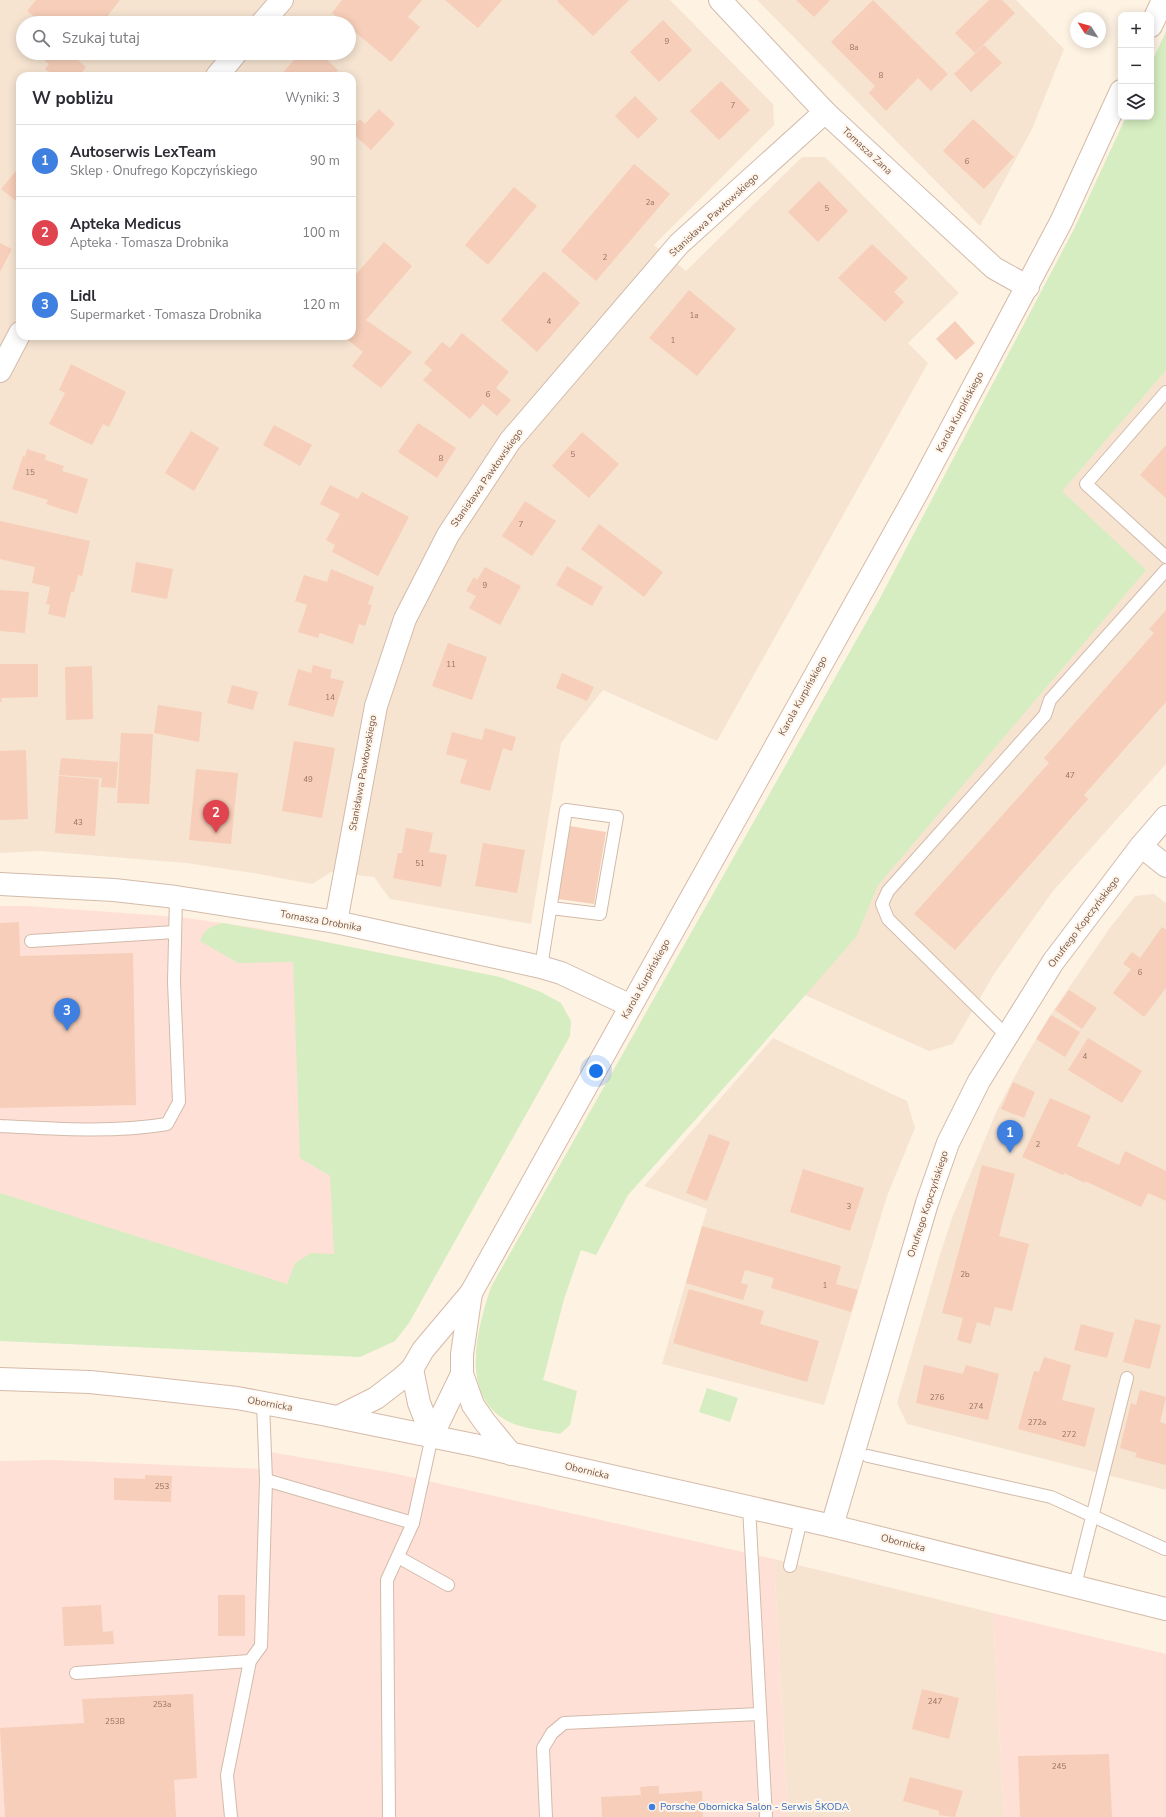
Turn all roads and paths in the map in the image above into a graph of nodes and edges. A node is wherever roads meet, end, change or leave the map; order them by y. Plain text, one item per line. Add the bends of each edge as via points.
1 (282, 0) edge
2 (720, 0) edge
3 (1163, 0) edge
4 (268, 16) edge
5 (1154, 20) edge
6 (230, 60) edge
7 (219, 72) edge
8 (1118, 97) edge
9 (825, 112) junction
10 (1028, 287) junction
11 (16, 340) edge
12 (0, 371) edge
13 (1166, 392) edge
14 (1166, 557) edge
15 (1166, 570) edge
16 (1166, 817) edge
17 (1141, 846) junction
18 (1166, 866) edge
19 (0, 884) edge
20 (176, 898) junction
21 (551, 908) junction
22 (336, 922) junction
23 (175, 932) junction
24 (31, 941) dead end
25 (541, 967) junction
26 (631, 1006) junction
27 (1007, 1036) junction
28 (0, 1126) edge
29 (471, 1293) junction
30 (412, 1369) junction
31 (462, 1374) junction
32 (1127, 1378) dead end
33 (0, 1379) edge
34 (263, 1403) junction
35 (338, 1417) junction
36 (432, 1436) junction
37 (511, 1454) junction
38 (868, 1456) dead end
39 (266, 1480) junction
40 (749, 1508) junction
41 (1092, 1516) junction
42 (802, 1520) junction
43 (413, 1523) junction
44 (832, 1526) junction
45 (1165, 1549) dead end
46 (398, 1557) junction
47 (790, 1566) dead end
48 (448, 1585) dead end
49 (1074, 1586) junction
50 (1166, 1609) edge
51 (250, 1661) junction
52 (76, 1673) dead end
53 (759, 1714) junction
54 (231, 1817) edge
55 (389, 1817) edge
56 (546, 1817) edge
57 (766, 1817) edge

1 - 4 street
2 - 9 street, Tomasza Zana
3 - 5 street
6 - 7 street
8 - 10 street, Karola Kurpińskiego
9 - 10 street, Tomasza Zana via 994,268
9 - 22 street, Stanisława Pawłowskiego via 679,244 510,441 448,535 405,618 376,706
10 - 26 street, Karola Kurpińskiego via 921,485
11 - 12 street
13 - 14 lane via 1086,484
15 - 27 lane via 1050,700 1045,715 888,891 882,904 888,918
16 - 17 street, Onufrego Kopczyńskiego
17 - 18 street
17 - 27 street, Onufrego Kopczyńskiego via 1053,962
19 - 20 street, Tomasza Drobnika via 114,890
20 - 22 street, Tomasza Drobnika
20 - 23 lane
21 - 21 lane via 566,810 617,817 600,914
21 - 25 lane
22 - 25 street, Tomasza Drobnika
23 - 24 lane
23 - 28 lane via 174,982 179,1102 167,1124 147,1128 84,1129
25 - 26 street, Tomasza Drobnika
26 - 29 street, Karola Kurpińskiego
27 - 44 street, Onufrego Kopczyńskiego via 979,1081 948,1144 927,1203
29 - 30 street, Karola Kurpińskiego via 423,1350
29 - 31 street, Karola Kurpińskiego via 462,1354
30 - 35 street, Karola Kurpińskiego via 376,1398
30 - 36 street via 420,1403
31 - 36 street, Karola Kurpińskiego
31 - 37 street, Karola Kurpińskiego via 473,1404
32 - 41 lane
33 - 34 street, Obornicka via 96,1382
34 - 35 street, Obornicka
34 - 39 lane
35 - 36 street, Obornicka
36 - 37 street, Obornicka
36 - 43 lane
37 - 40 street, Obornicka
38 - 41 lane via 1051,1497
39 - 43 lane
39 - 51 lane via 261,1646
40 - 42 street, Obornicka
40 - 53 lane
41 - 45 lane
41 - 49 lane
42 - 44 street, Obornicka
42 - 47 lane
43 - 46 lane
44 - 49 street, Obornicka
46 - 48 lane
46 - 55 lane via 387,1580
49 - 50 street, Obornicka
51 - 52 lane
51 - 54 lane via 227,1775
53 - 56 lane via 564,1723 552,1733 543,1748
53 - 57 lane

